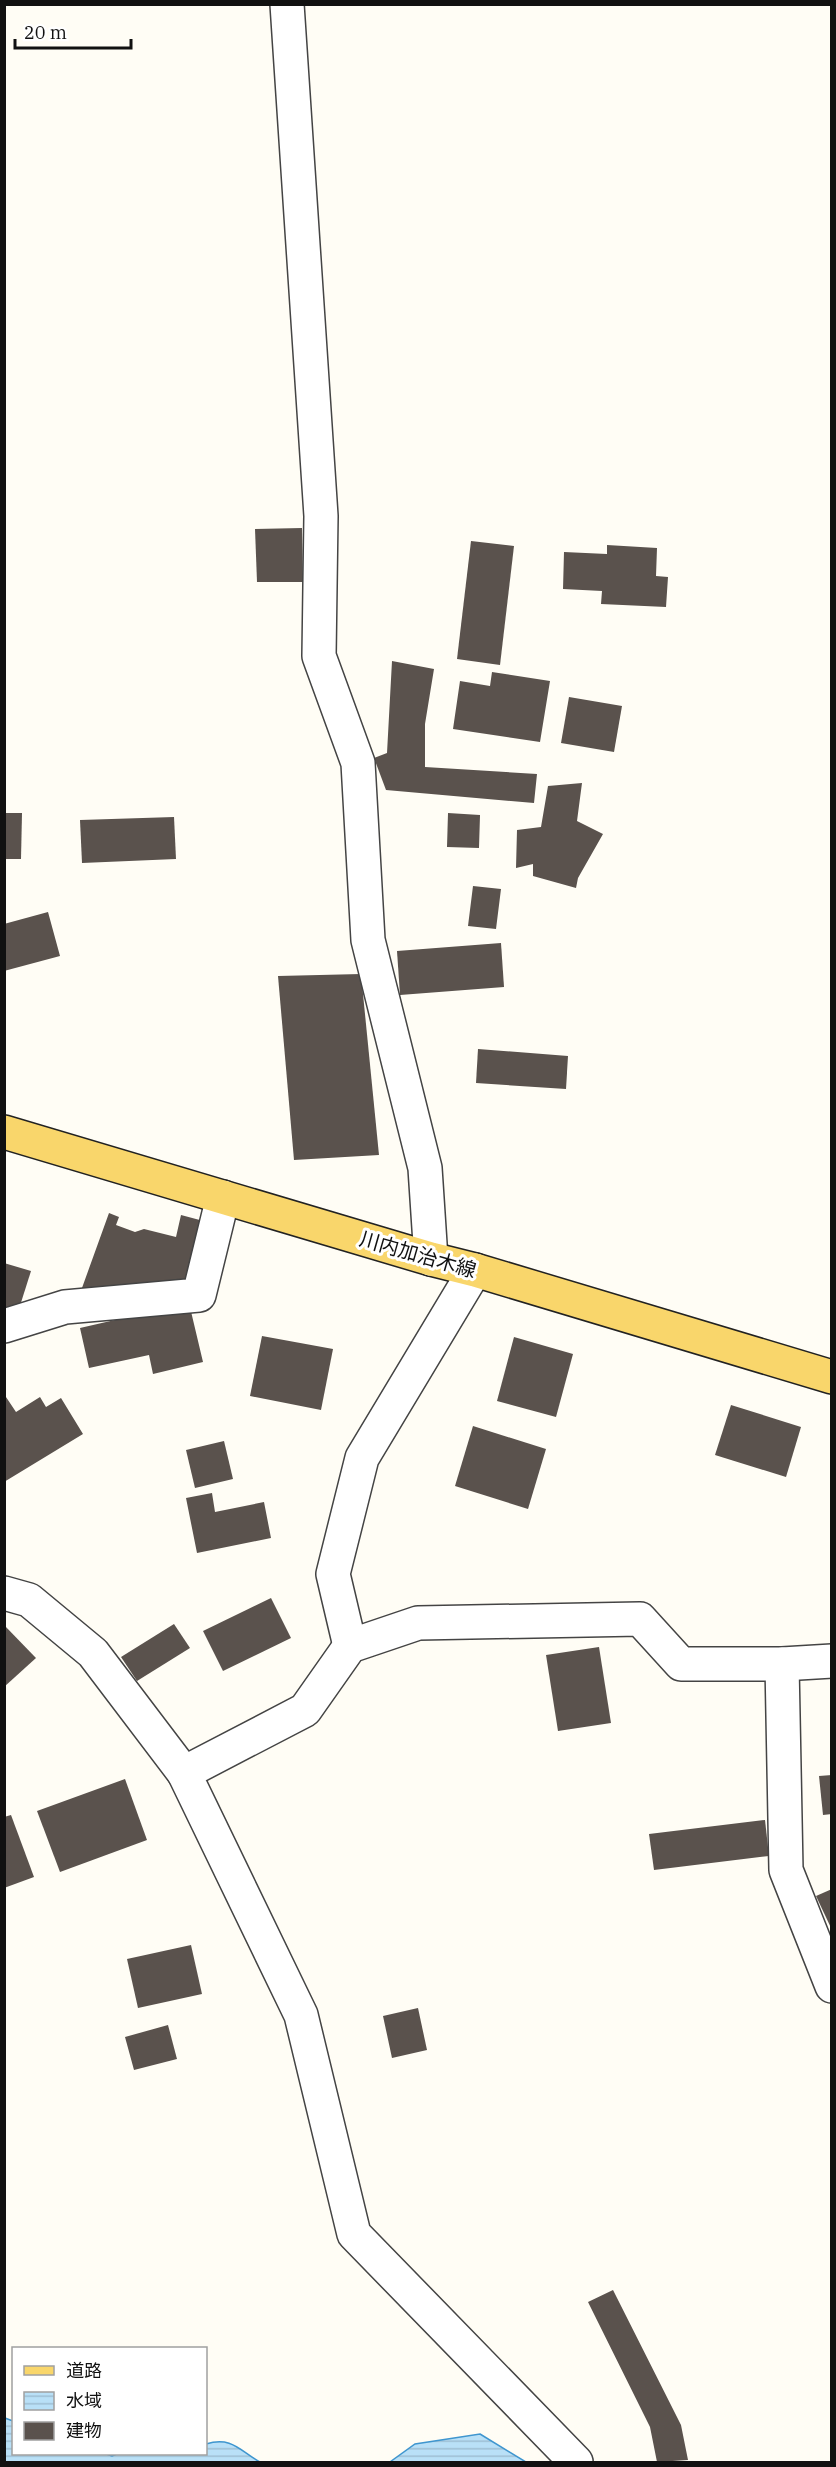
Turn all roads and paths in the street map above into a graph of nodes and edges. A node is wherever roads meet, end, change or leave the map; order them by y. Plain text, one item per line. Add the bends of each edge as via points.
1 (287, 4) edge
2 (4, 1132) edge
3 (224, 1197) junction
4 (431, 1259) junction
5 (475, 1270) junction
6 (4, 1326) edge
7 (831, 1377) edge
8 (4, 1593) edge
9 (350, 1646) junction
10 (831, 1661) edge
11 (782, 1664) junction
12 (184, 1773) junction
13 (831, 1986) edge
14 (576, 2463) edge

1 - 4 street via 321,516 319,656 358,763 368,940 425,1168
2 - 3 main road, 川内加治木線
3 - 4 main road, 川内加治木線
3 - 6 street via 199,1295 65,1307
4 - 5 main road, 川内加治木線
5 - 7 main road, 川内加治木線
5 - 9 street via 362,1458 333,1574
8 - 12 street via 29,1600 93,1653
9 - 11 street via 418,1623 640,1619 681,1664
9 - 12 street via 305,1710
10 - 11 street
11 - 13 street via 786,1870
12 - 14 street via 301,2015 354,2234

